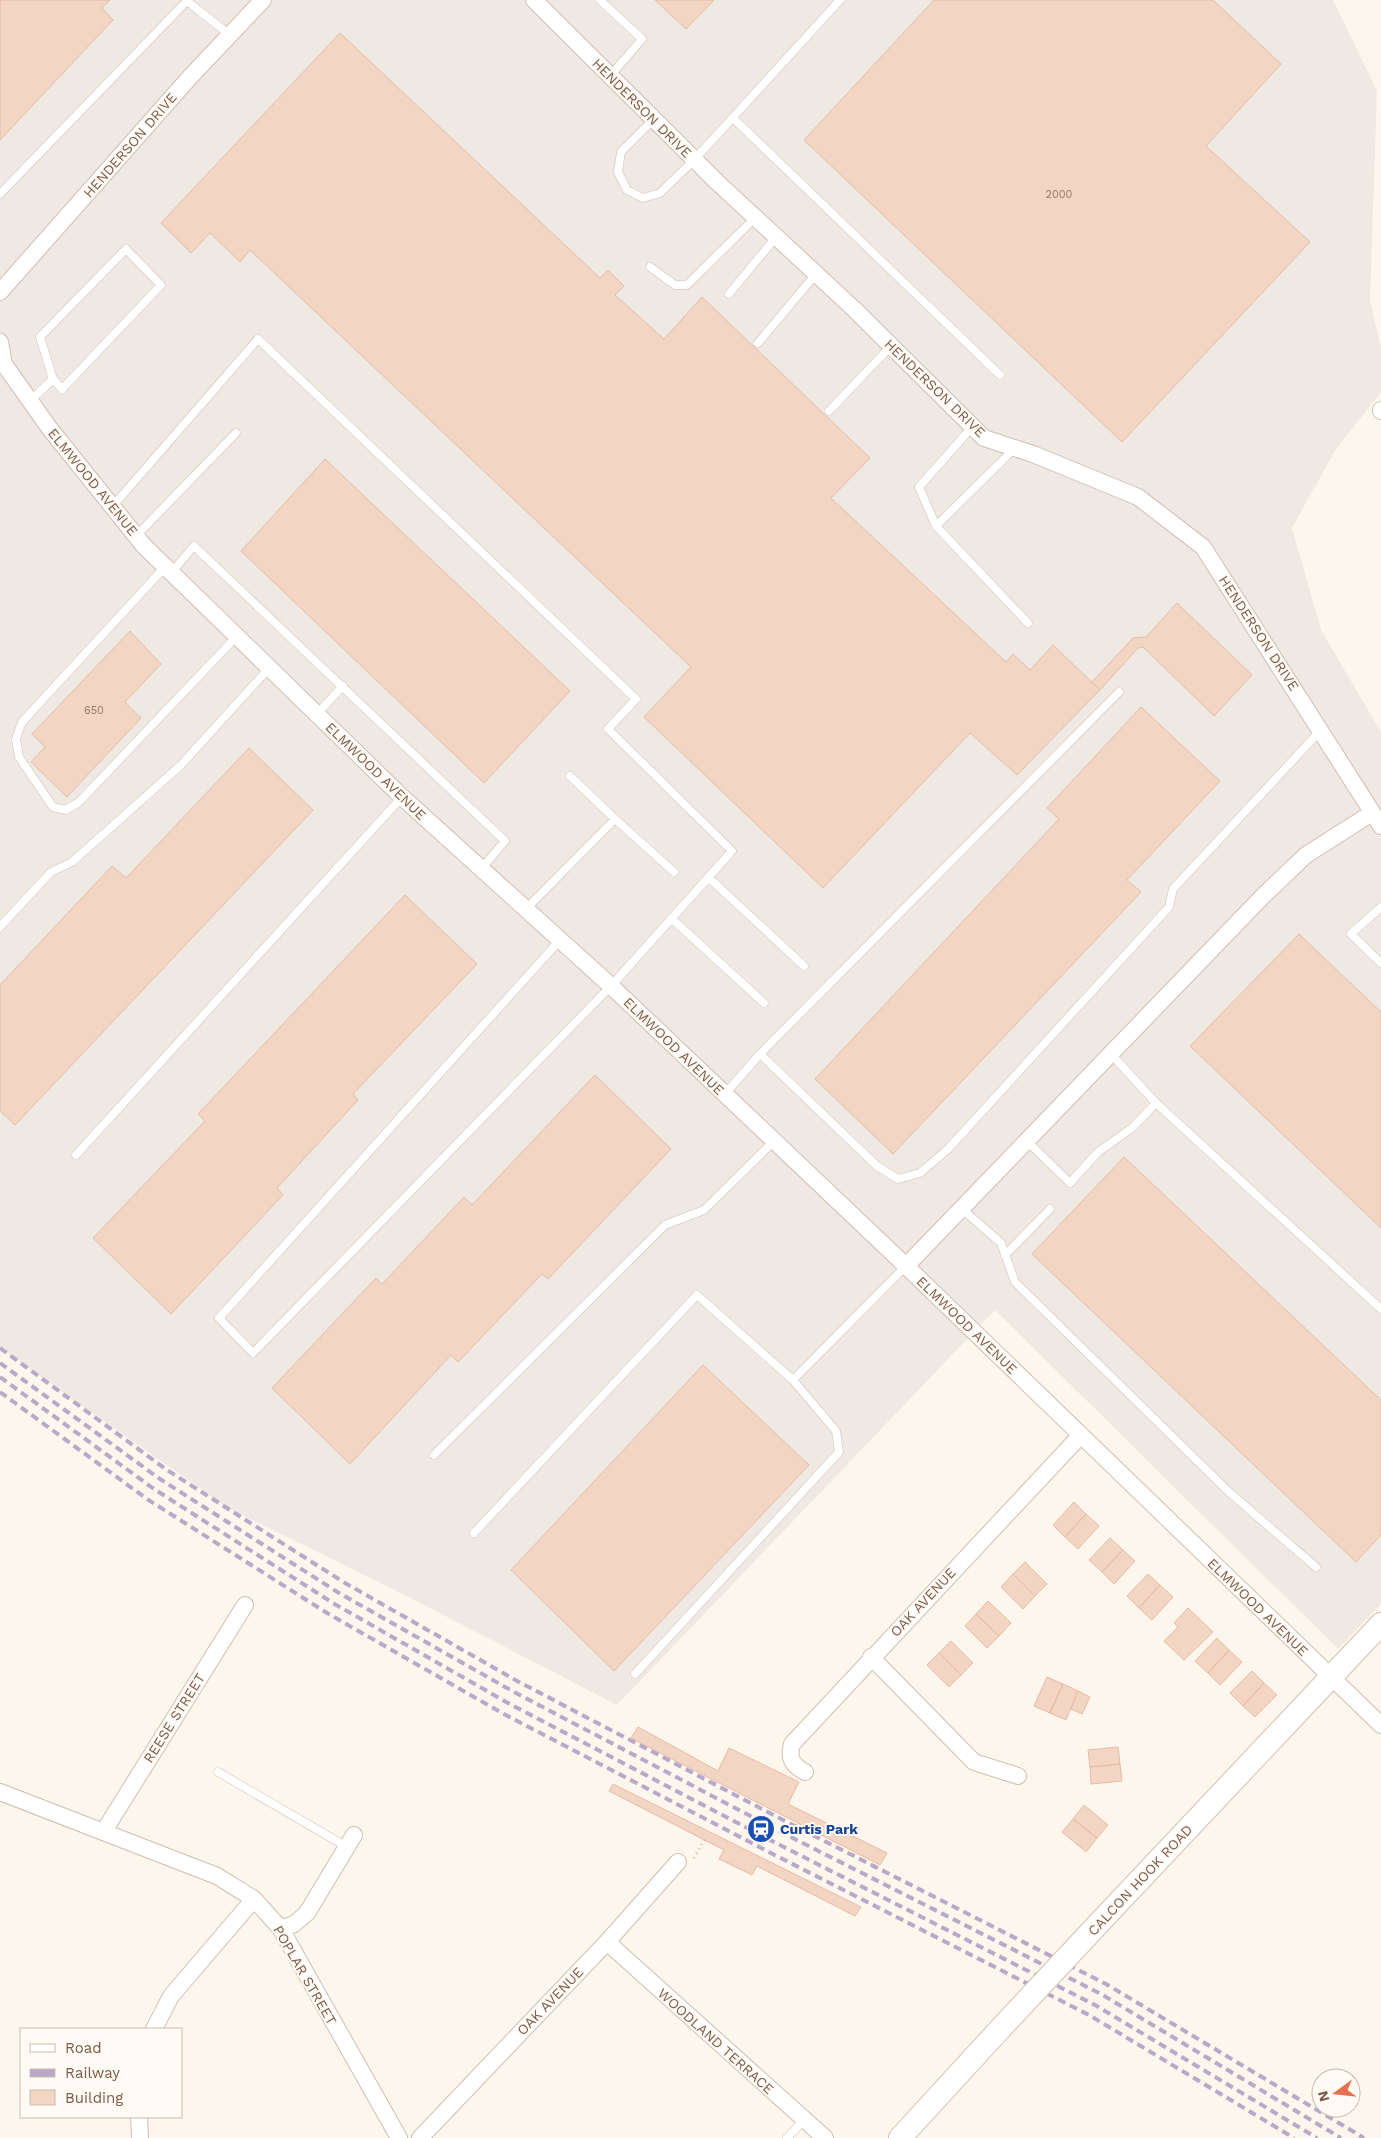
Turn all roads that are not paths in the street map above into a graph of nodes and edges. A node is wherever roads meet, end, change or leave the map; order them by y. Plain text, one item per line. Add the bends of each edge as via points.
1 (263, 0) edge
2 (534, 0) edge
3 (600, 0) edge
4 (840, 0) edge
5 (230, 35) junction
6 (610, 76) junction
7 (733, 118) junction
8 (654, 119) junction
9 (694, 160) junction
10 (0, 194) edge
11 (755, 218) junction
12 (776, 237) junction
13 (650, 267) dead end
14 (816, 274) junction
15 (0, 292) edge
16 (729, 294) dead end
17 (0, 342) edge
18 (758, 343) dead end
19 (891, 346) junction
20 (1000, 375) dead end
21 (53, 379) junction
22 (30, 401) junction
23 (829, 411) dead end
24 (973, 426) junction
25 (236, 433) dead end
26 (1015, 448) junction
27 (112, 507) junction
28 (936, 526) junction
29 (136, 536) junction
30 (168, 570) junction
31 (1028, 623) dead end
32 (237, 636) junction
33 (270, 667) junction
34 (342, 686) junction
35 (1119, 692) dead end
36 (317, 714) junction
37 (1321, 730) junction
38 (570, 776) dead end
39 (402, 797) junction
40 (616, 819) junction
41 (1377, 819) edge
42 (481, 869) junction
43 (674, 872) dead end
44 (708, 878) junction
45 (1381, 907) edge
46 (526, 909) junction
47 (671, 918) junction
48 (0, 927) edge
49 (560, 940) junction
50 (1381, 964) edge
51 (804, 966) dead end
52 (611, 986) junction
53 (764, 1003) dead end
54 (760, 1054) junction
55 (1111, 1054) junction
56 (725, 1094) junction
57 (1156, 1103) junction
58 (774, 1141) junction
59 (1027, 1141) junction
60 (76, 1155) dead end
61 (962, 1209) junction
62 (1050, 1209) dead end
63 (1005, 1255) junction
64 (906, 1266) junction
65 (1381, 1309) edge
66 (793, 1380) junction
67 (1081, 1435) junction
68 (434, 1455) dead end
69 (474, 1533) dead end
70 (1316, 1567) dead end
71 (245, 1604) dead end
72 (1381, 1624) edge
73 (871, 1657) junction
74 (635, 1674) dead end
75 (1330, 1677) junction
76 (1381, 1725) edge
77 (218, 1772) dead end
78 (805, 1772) dead end
79 (1018, 1776) dead end
80 (0, 1792) edge
81 (104, 1831) junction
82 (351, 1841) joint
83 (678, 1862) dead end
84 (254, 1899) junction
85 (280, 1929) junction
86 (608, 1942) junction
87 (155, 2028) edge
88 (139, 2118) edge
89 (803, 2121) junction
90 (140, 2138) edge
91 (399, 2138) edge
92 (420, 2138) edge
93 (786, 2138) edge
94 (825, 2138) edge
95 (900, 2138) edge

1 - 5 street, HENDERSON DRIVE
2 - 6 street, HENDERSON DRIVE
3 - 6 lane via 642,39
4 - 7 lane
5 - 10 lane via 187,1
5 - 15 street, HENDERSON DRIVE
6 - 8 street, HENDERSON DRIVE
7 - 9 lane
7 - 20 lane
8 - 9 street, HENDERSON DRIVE
8 - 9 lane via 621,152 618,172 627,190 644,198 660,193
9 - 11 street, HENDERSON DRIVE
11 - 12 street, HENDERSON DRIVE
11 - 13 lane via 687,285 675,285
12 - 14 street, HENDERSON DRIVE
12 - 16 lane
14 - 18 lane
14 - 19 street, HENDERSON DRIVE
17 - 22 street, ELMWOOD AVENUE via 4,364
19 - 23 lane
19 - 24 street, HENDERSON DRIVE
21 - 21 lane via 62,389 161,284 126,249 40,337
21 - 22 lane
22 - 27 street, ELMWOOD AVENUE
24 - 26 street, HENDERSON DRIVE via 984,438
24 - 28 lane via 919,487
25 - 29 lane
26 - 28 lane
26 - 37 street, HENDERSON DRIVE via 1138,497 1203,547
27 - 29 street, ELMWOOD AVENUE
27 - 44 lane via 258,339 636,700 608,729 732,851
28 - 31 lane
29 - 30 street, ELMWOOD AVENUE
30 - 32 street, ELMWOOD AVENUE
30 - 32 lane via 22,722 16,739 19,757 53,807 66,810 80,802
30 - 34 lane via 194,546
32 - 33 street, ELMWOOD AVENUE
33 - 36 street, ELMWOOD AVENUE
33 - 48 lane via 181,765 72,862 51,872
34 - 36 lane
34 - 42 lane via 505,841
35 - 54 lane
36 - 39 street, ELMWOOD AVENUE
37 - 41 street, HENDERSON DRIVE
37 - 54 lane via 1173,889 1169,907 948,1149 920,1173 898,1179 877,1166
38 - 40 lane
39 - 42 street, ELMWOOD AVENUE
39 - 60 lane
40 - 43 lane
40 - 46 lane
41 - 55 street via 1306,855
42 - 46 street, ELMWOOD AVENUE
44 - 47 lane
44 - 51 lane
45 - 50 lane via 1351,934
46 - 49 street, ELMWOOD AVENUE
47 - 52 lane
47 - 53 lane
49 - 52 street, ELMWOOD AVENUE
49 - 52 lane via 218,1318 253,1353
52 - 56 street, ELMWOOD AVENUE
54 - 56 lane
55 - 57 lane
55 - 59 street
56 - 58 street, ELMWOOD AVENUE
57 - 59 lane via 1132,1128 1098,1152 1070,1183
57 - 65 lane
58 - 64 street, ELMWOOD AVENUE
58 - 68 lane via 704,1210 665,1225
59 - 61 street
61 - 63 lane via 1001,1243
61 - 64 street
62 - 63 lane
63 - 70 lane via 1015,1282 1230,1493
64 - 66 lane
64 - 67 street, ELMWOOD AVENUE
66 - 69 lane via 697,1295
66 - 74 lane via 836,1430 839,1452
67 - 73 street, OAK AVENUE
67 - 75 street, ELMWOOD AVENUE
71 - 81 street, REESE STREET
72 - 75 street, CALCON HOOK ROAD
73 - 78 street, OAK AVENUE via 792,1744 791,1761
73 - 79 street via 974,1762
75 - 76 street, ELMWOOD AVENUE
75 - 95 street, CALCON HOOK ROAD, bridge
77 - 82 lane
80 - 81 street, POPLAR STREET
81 - 84 street, POPLAR STREET via 216,1876
82 - 85 street via 308,1913 294,1924
83 - 86 street, OAK AVENUE
84 - 85 street, POPLAR STREET
84 - 87 street via 171,1996
85 - 91 street, POPLAR STREET
86 - 89 street, WOODLAND TERRACE
86 - 92 street, OAK AVENUE
88 - 90 street
89 - 93 lane
89 - 94 street, WOODLAND TERRACE

